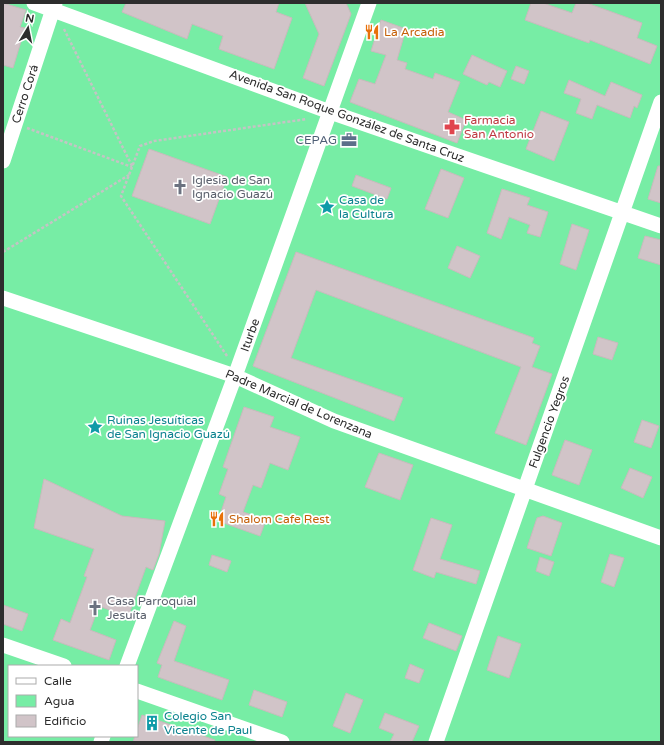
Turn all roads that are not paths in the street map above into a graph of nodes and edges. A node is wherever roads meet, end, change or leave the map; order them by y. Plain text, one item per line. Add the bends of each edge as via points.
1 (34, 3) edge
2 (369, 3) edge
3 (54, 6) edge
4 (661, 102) edge
5 (330, 112) junction
6 (3, 161) edge
7 (623, 213) junction
8 (661, 226) edge
9 (3, 298) edge
10 (235, 376) junction
11 (525, 488) junction
12 (661, 538) edge
13 (3, 645) edge
14 (61, 665) edge
15 (127, 665) edge
16 (138, 691) edge
17 (282, 742) edge
18 (436, 742) edge

1 - 3 street, Avenida San Roque González de Santa Cruz
2 - 5 street, Iturbe
3 - 5 street, Avenida San Roque González de Santa Cruz
3 - 6 street, Cerro Corá
4 - 7 street, Fulgencio Yegros
5 - 7 street, Avenida San Roque González de Santa Cruz
5 - 10 street, Iturbe
7 - 8 street, Avenida San Roque González de Santa Cruz
7 - 11 street, Fulgencio Yegros
9 - 10 street, Padre Marcial de Lorenzana
10 - 11 street, Padre Marcial de Lorenzana via 334,421
10 - 15 street, Iturbe
11 - 12 street, Padre Marcial de Lorenzana
11 - 18 street, Fulgencio Yegros
13 - 14 street
16 - 17 street

